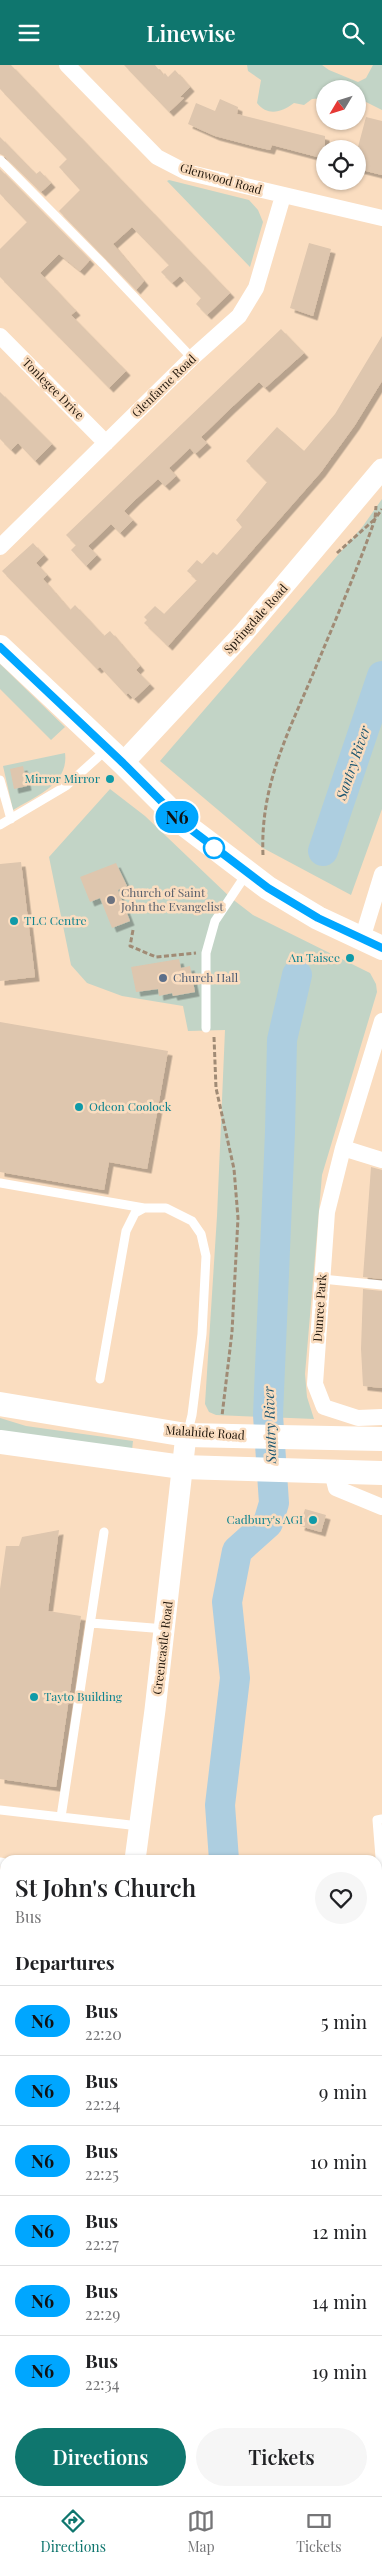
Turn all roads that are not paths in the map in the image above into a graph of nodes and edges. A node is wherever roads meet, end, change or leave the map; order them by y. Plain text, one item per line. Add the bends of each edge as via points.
1 (67, 65) edge
2 (0, 160) edge
3 (283, 196) junction
4 (382, 218) edge
5 (0, 336) edge
6 (192, 359) junction
7 (106, 443) junction
8 (382, 469) edge
9 (0, 547) edge
10 (0, 647) edge
11 (115, 756) junction
12 (0, 780) edge
13 (11, 819) junction
14 (0, 825) edge
15 (247, 873) junction
16 (382, 874) edge
17 (372, 944) edge
18 (382, 1021) edge
19 (206, 1025) road end
20 (375, 1063) edge
21 (343, 1148) junction
22 (382, 1160) edge
23 (0, 1183) edge
24 (144, 1208) junction
25 (322, 1279) junction
26 (382, 1285) edge
27 (100, 1379) dead end
28 (0, 1404) edge
29 (382, 1417) edge
30 (186, 1435) junction
31 (382, 1439) edge
32 (0, 1441) edge
33 (182, 1467) junction
34 (332, 1472) junction
35 (382, 1473) edge
36 (382, 1507) edge
37 (104, 1532) dead end
38 (91, 1623) junction
39 (165, 1629) junction
40 (0, 1810) edge
41 (61, 1817) junction
42 (382, 1819) edge
43 (139, 1826) junction
44 (136, 1855) edge
45 (380, 1855) edge

1 - 3 street, Glenwood Road via 157,157 186,171
2 - 6 lane
3 - 4 street, Glenwood Road
3 - 6 street, Glenfarne Road via 256,288 239,316
5 - 7 street, Tonlegee Drive
6 - 7 street, Glenfarne Road
7 - 9 street, Glenfarne Road
8 - 11 street, Springdale Road via 243,634
10 - 11 main road
11 - 13 lane
11 - 15 main road via 185,825
12 - 13 lane
13 - 14 lane
15 - 17 main road via 318,918
15 - 19 lane via 215,921 206,953
16 - 17 street
18 - 20 street, Dunree Park
20 - 21 street, Dunree Park
21 - 22 street
21 - 25 street, Dunree Park via 327,1212
23 - 24 lane
24 - 27 lane via 135,1213 126,1231
24 - 30 lane via 166,1208 192,1221 201,1234 206,1256 202,1334 192,1415
25 - 26 lane
25 - 29 street, Dunree Park via 315,1384 324,1407 358,1418
28 - 30 main road, Malahide Road
30 - 31 main road, Malahide Road
30 - 33 street, Greencastle Road
32 - 33 main road
33 - 34 main road
33 - 39 street, Greencastle Road
34 - 35 main road
34 - 36 street via 336,1488
37 - 38 lane
38 - 39 lane
38 - 41 lane
39 - 43 street, Greencastle Road
40 - 41 lane
41 - 43 lane
42 - 45 lane via 377,1820
43 - 44 street, Greencastle Road

